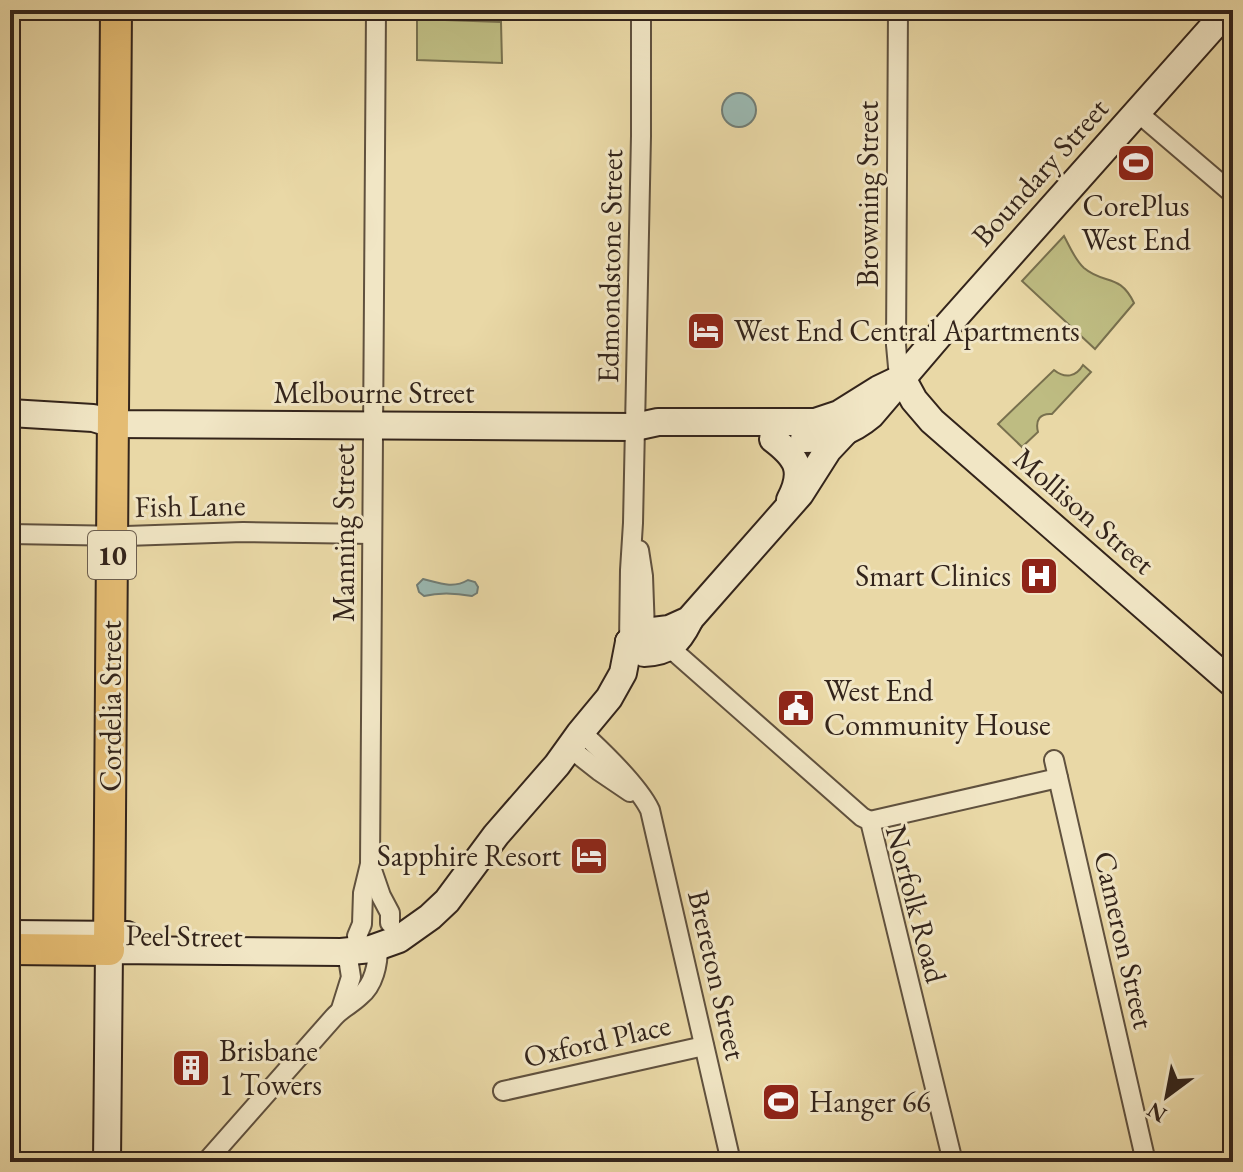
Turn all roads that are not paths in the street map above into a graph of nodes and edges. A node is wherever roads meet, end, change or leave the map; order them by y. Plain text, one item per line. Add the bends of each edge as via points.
1 (116, 10) edge
2 (376, 10) edge
3 (641, 10) edge
4 (898, 10) edge
5 (1228, 10) edge
6 (1137, 112) junction
7 (1233, 194) edge
8 (902, 378) junction
9 (10, 413) edge
10 (113, 424) junction
11 (373, 425) junction
12 (635, 427) junction
13 (10, 428) edge
14 (844, 433) junction
15 (773, 439) junction
16 (784, 511) junction
17 (10, 534) edge
18 (372, 534) junction
19 (112, 535) junction
20 (647, 644) junction
21 (1233, 684) edge
22 (574, 752) junction
23 (870, 821) junction
24 (496, 835) junction
25 (370, 864) junction
26 (390, 923) junction
27 (10, 934) edge
28 (109, 942) junction
29 (362, 945) junction
30 (10, 949) edge
31 (341, 1009) junction
32 (704, 1046) junction
33 (503, 1091) dead end
34 (107, 1162) edge
35 (206, 1162) edge
36 (731, 1162) edge
37 (953, 1162) edge
38 (1146, 1162) edge

1 - 10 main road, Cordelia Street / 10
2 - 11 street, Manning Street
3 - 12 street, Edmondstone Street
4 - 8 street, Browning Street via 896,345
5 - 6 main road, Boundary Street
6 - 7 street
6 - 8 main road, Boundary Street
8 - 12 main road, Melbourne Street via 815,422 658,422
8 - 14 main road, Melbourne Street via 867,419
8 - 21 main road, Mollison Street via 932,421
9 - 10 main road, Melbourne Street
10 - 11 main road, Melbourne Street
10 - 13 main road, Melbourne Street via 93,432
10 - 19 main road, Cordelia Street / 10
11 - 12 main road, Melbourne Street
11 - 18 street, Manning Street
12 - 15 main road, Melbourne Street via 658,437
12 - 20 street, Edmondstone Street via 633,523
14 - 15 main road, Melbourne Street
14 - 16 main road
15 - 16 main road via 792,454 798,467
16 - 20 main road via 682,635
17 - 19 street, Fish Lane
18 - 19 street, Fish Lane
18 - 25 street, Manning Street
19 - 28 main road, Cordelia Street / 10
20 - 22 main road via 626,663 617,687
20 - 22 main road via 630,694
20 - 23 street, Norfolk Road
22 - 24 main road
22 - 32 street, Brereton Street via 614,765 646,802
23 - 37 street, Norfolk Road
23 - 38 street, Cameron Street via 1056,769
24 - 26 main road
24 - 29 main road via 430,917 405,936
25 - 26 street, Manning Street
25 - 29 street, Manning Street via 363,893
26 - 29 main road
27 - 28 main road, Peel Street
28 - 29 main road, Peel Street
28 - 30 main road, Peel Street
28 - 34 main road, Cordelia Street
29 - 31 street via 348,958 351,977
29 - 31 street via 376,969 363,995
31 - 35 street
32 - 33 street, Oxford Place
32 - 36 street, Brereton Street

